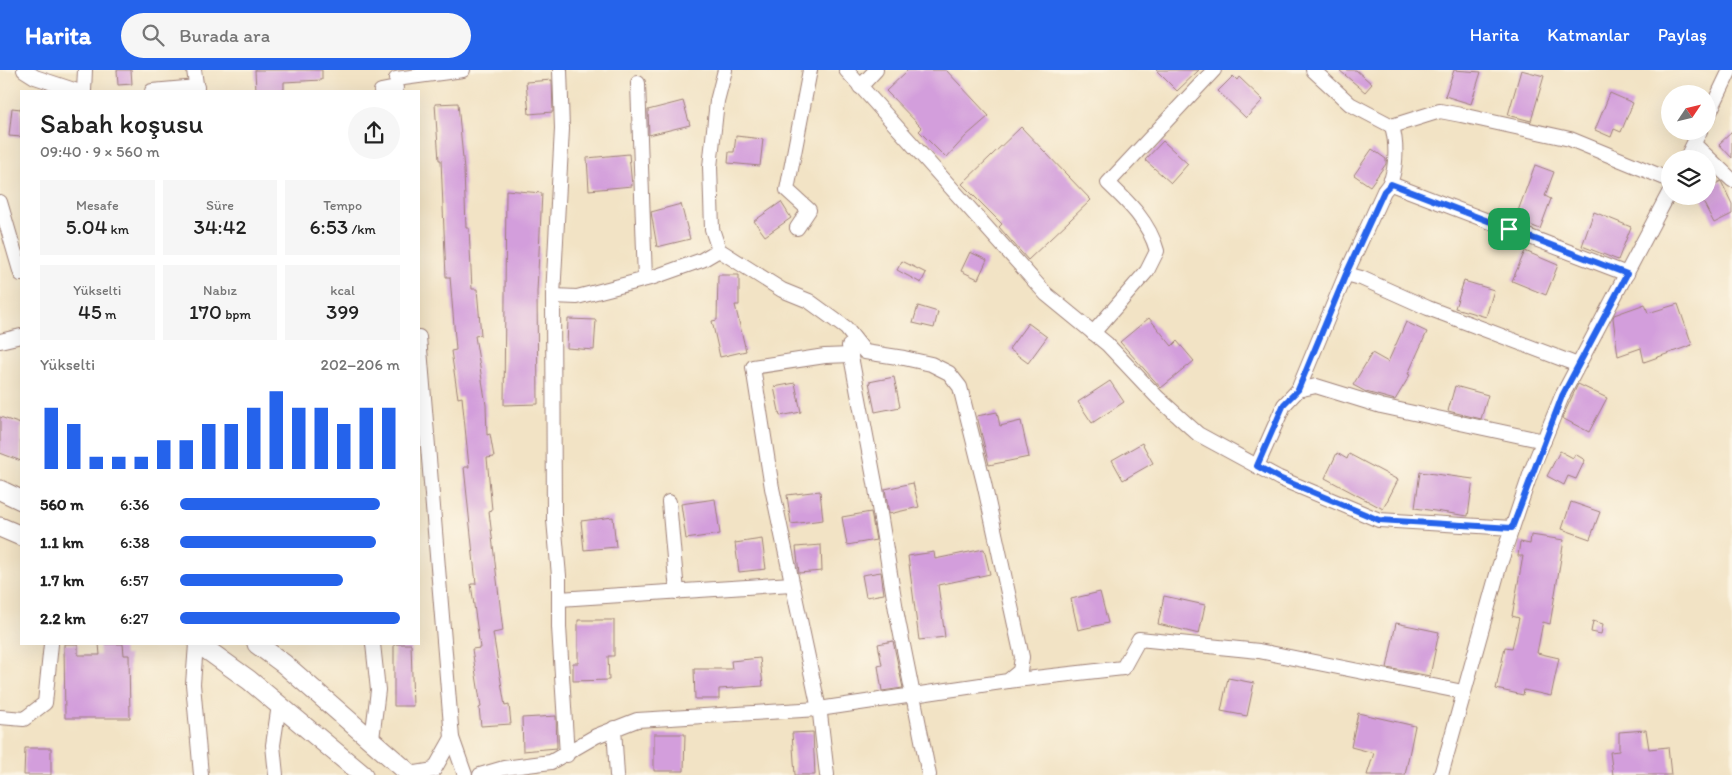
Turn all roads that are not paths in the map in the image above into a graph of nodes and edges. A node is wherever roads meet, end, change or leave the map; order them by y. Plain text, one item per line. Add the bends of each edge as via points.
1 (24, 70) edge
2 (86, 70) edge
3 (194, 70) edge
4 (463, 70) edge
5 (560, 70) edge
6 (725, 70) edge
7 (810, 70) edge
8 (846, 70) edge
9 (876, 70) edge
10 (1214, 70) edge
11 (1313, 70) edge
12 (1730, 70) edge
13 (396, 82) edge
14 (638, 83) dead end
15 (860, 87) junction
16 (197, 89) edge
17 (74, 90) edge
18 (84, 90) edge
19 (174, 90) edge
20 (383, 90) edge
21 (1716, 99) edge
22 (1392, 126) junction
23 (1699, 140) edge
24 (1661, 176) edge
25 (1732, 180) edge
26 (1391, 184) junction
27 (0, 202) edge
28 (1663, 205) edge
29 (797, 228) dead end
30 (719, 250) junction
31 (20, 271) edge
32 (1346, 274) junction
33 (1627, 274) junction
34 (645, 279) junction
35 (553, 296) junction
36 (846, 328) junction
37 (1093, 333) junction
38 (20, 336) edge
39 (0, 341) edge
40 (420, 349) edge
41 (850, 355) junction
42 (1578, 365) junction
43 (1298, 390) junction
44 (1544, 441) junction
45 (1257, 466) junction
46 (0, 490) edge
47 (20, 500) edge
48 (669, 502) dead end
49 (0, 527) edge
50 (1512, 528) junction
51 (20, 536) edge
52 (792, 584) junction
53 (677, 592) junction
54 (559, 600) junction
55 (51, 645) edge
56 (197, 645) edge
57 (198, 645) edge
58 (258, 645) edge
59 (373, 645) edge
60 (1008, 681) junction
61 (1463, 692) junction
62 (913, 696) junction
63 (279, 705) junction
64 (818, 709) junction
65 (0, 718) edge
66 (614, 728) junction
67 (452, 738) junction
68 (372, 739) junction
69 (567, 755) junction
70 (347, 768) edge
71 (411, 774) edge
72 (201, 775) edge
73 (276, 775) edge
74 (363, 775) edge
75 (465, 775) edge
76 (480, 775) edge
77 (617, 775) edge
78 (827, 775) edge
79 (929, 775) edge
80 (1441, 775) edge

1 - 17 street
2 - 18 street
3 - 16 street
4 - 13 street
5 - 35 street via 562,129
6 - 30 street via 717,101 710,167 712,229
7 - 29 street via 787,190 808,210
8 - 15 street
9 - 15 street
10 - 37 street via 1108,183 1148,227 1157,250 1148,271
11 - 22 street via 1350,104
12 - 21 street
13 - 20 street
14 - 34 street
15 - 37 street via 1046,294
16 - 19 street
22 - 24 street via 1440,111 1570,139
22 - 26 street via 1396,141
23 - 25 street
26 - 32 street via 1384,191
26 - 33 street
27 - 31 street
28 - 33 street
30 - 34 street via 702,260
30 - 36 street via 782,290 809,301
32 - 42 street
32 - 43 street
33 - 42 street
34 - 35 street via 578,297
35 - 54 street via 554,520
36 - 41 street
36 - 60 street via 865,352 931,364 949,373 960,387 1022,656 1020,671
37 - 45 street via 1198,434
38 - 39 street
40 - 67 street
41 - 52 street via 753,366 772,488
41 - 62 street
42 - 44 street
43 - 44 street via 1316,386 1381,406
43 - 45 street via 1284,404
44 - 50 street
45 - 50 street via 1379,520
46 - 47 highway
48 - 53 street
49 - 51 highway
50 - 61 street via 1498,566
52 - 53 street
52 - 64 street
53 - 54 street
54 - 69 street
55 - 65 street via 45,703 24,719
56 - 72 street via 193,684
57 - 63 highway
58 - 68 highway
59 - 68 street via 378,690
60 - 61 street via 1123,668 1139,639 1259,651
60 - 62 street
61 - 80 street
62 - 64 street
62 - 79 street
63 - 70 highway
63 - 73 street via 273,745
64 - 66 street via 637,720
64 - 78 street
66 - 69 street
66 - 77 street
67 - 71 street via 434,770
67 - 75 street
68 - 71 highway
69 - 76 street via 550,762 504,768
70 - 74 highway

